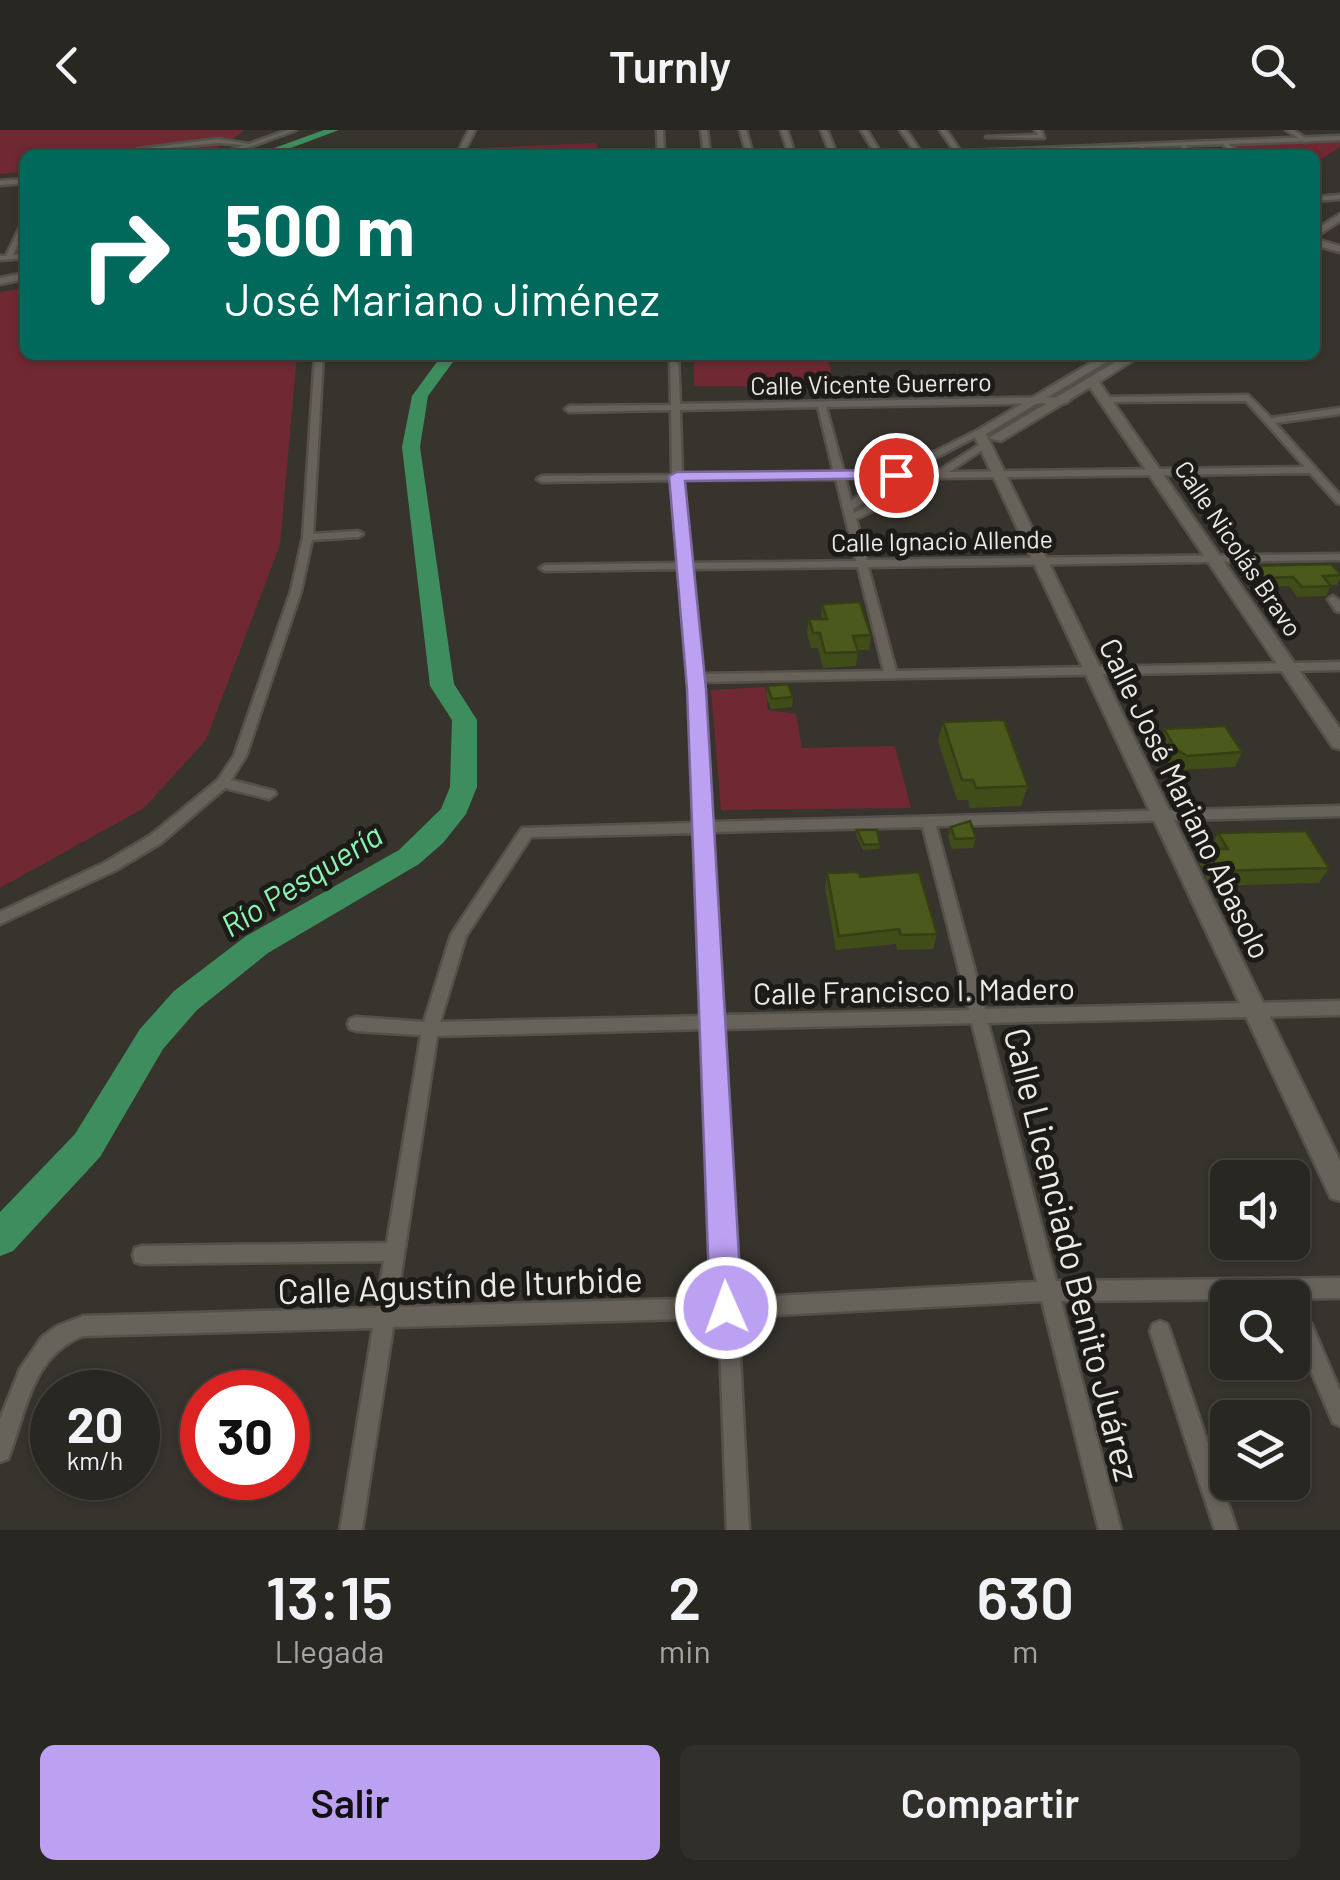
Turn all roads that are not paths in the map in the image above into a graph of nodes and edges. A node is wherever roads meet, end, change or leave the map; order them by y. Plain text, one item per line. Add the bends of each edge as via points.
1 (293, 130) edge
2 (983, 130) edge
3 (1038, 130) edge
4 (1134, 130) edge
5 (1150, 130) edge
6 (1288, 130) edge
7 (1083, 131) edge
8 (990, 137) junction
9 (1305, 139) junction
10 (1340, 139) edge
11 (247, 144) junction
12 (1225, 144) junction
13 (1191, 147) edge
14 (1116, 148) junction
15 (141, 149) dead end
16 (233, 150) edge
17 (999, 150) edge
18 (1105, 150) edge
19 (1136, 150) edge
20 (1157, 150) edge
21 (1233, 150) edge
22 (1340, 200) edge
23 (1320, 216) edge
24 (20, 231) edge
25 (4, 258) edge
26 (319, 360) edge
27 (674, 360) edge
28 (1103, 360) edge
29 (1128, 360) edge
30 (1094, 383) junction
31 (1034, 400) junction
32 (1066, 400) junction
33 (1108, 400) junction
34 (821, 403) junction
35 (677, 406) junction
36 (569, 408) dead end
37 (1336, 411) edge
38 (1270, 420) junction
39 (1340, 420) edge
40 (982, 438) junction
41 (1313, 470) junction
42 (1156, 471) junction
43 (999, 474) junction
44 (896, 475) junction
45 (938, 475) junction
46 (677, 476) junction
47 (840, 476) junction
48 (542, 478) dead end
49 (1340, 501) edge
50 (849, 513) junction
51 (358, 534) dead end
52 (308, 537) junction
53 (1340, 557) edge
54 (1214, 559) junction
55 (1040, 561) junction
56 (861, 563) junction
57 (682, 566) junction
58 (546, 568) dead end
59 (1340, 666) edge
60 (1289, 667) junction
61 (1090, 671) junction
62 (891, 674) junction
63 (695, 678) junction
64 (1340, 743) edge
65 (223, 783) junction
66 (268, 794) dead end
67 (1340, 811) edge
68 (1160, 814) junction
69 (928, 820) junction
70 (703, 825) junction
71 (0, 918) edge
72 (1340, 1008) edge
73 (1256, 1010) junction
74 (979, 1016) junction
75 (715, 1023) junction
76 (356, 1024) dead end
77 (430, 1029) junction
78 (1340, 1189) edge
79 (394, 1252) junction
80 (142, 1255) dead end
81 (1340, 1288) edge
82 (1049, 1290) junction
83 (726, 1308) junction
84 (384, 1320) junction
85 (1160, 1331) dead end
86 (1310, 1344) edge
87 (1340, 1416) edge
88 (0, 1450) edge
89 (351, 1530) edge
90 (738, 1530) edge
91 (1110, 1530) edge
92 (1226, 1530) edge

1 - 11 street
2 - 8 street
3 - 8 street via 1042,137
4 - 5 street
4 - 7 street
6 - 9 street
8 - 17 street
9 - 10 street
9 - 12 street
9 - 13 street
11 - 15 street
11 - 16 street
12 - 13 street
12 - 21 street
13 - 14 street
13 - 20 street
14 - 18 street
14 - 19 street
22 - 23 street
24 - 25 street
26 - 52 street
27 - 35 street
28 - 31 street
29 - 30 street
30 - 32 street
30 - 33 street, Calle Nicolás Bravo
31 - 32 street, Calle Vicente Guerrero
31 - 34 street, Calle Vicente Guerrero
31 - 40 street
32 - 40 street
33 - 38 street via 1250,399
33 - 42 street, Calle Nicolás Bravo
34 - 35 street, Calle Vicente Guerrero
34 - 47 street
35 - 36 street, Calle Vicente Guerrero
35 - 46 street
37 - 38 street
37 - 39 street
38 - 41 street
40 - 43 street, Calle José Mariano Abasolo
40 - 44 street
40 - 45 street
41 - 42 street
41 - 49 street
42 - 43 street
42 - 54 street, Calle Nicolás Bravo
43 - 45 street
43 - 55 street, Calle José Mariano Abasolo
44 - 47 street
44 - 50 street
45 - 50 street
46 - 47 street
46 - 48 street
46 - 57 street
47 - 50 street
50 - 56 street
51 - 52 street
52 - 65 street via 249,736
53 - 54 street, Calle Ignacio Allende
54 - 55 street, Calle Ignacio Allende
54 - 60 street, Calle Nicolás Bravo
55 - 56 street, Calle Ignacio Allende
55 - 61 street, Calle José Mariano Abasolo
56 - 57 street, Calle Ignacio Allende
56 - 62 street
57 - 58 street, Calle Ignacio Allende
57 - 63 street
59 - 60 street
60 - 61 street
60 - 64 street, Calle Nicolás Bravo
61 - 62 street
61 - 68 street, Calle José Mariano Abasolo
62 - 63 street
63 - 70 street
65 - 66 street
65 - 71 street via 176,825 111,866
67 - 68 street
68 - 69 street
68 - 73 street, Calle José Mariano Abasolo
69 - 70 street
69 - 74 street, Calle Licenciado Benito Juárez
70 - 75 street
70 - 77 street via 527,832 459,935
72 - 73 street, Calle Francisco I. Madero
73 - 74 street, Calle Francisco I. Madero
73 - 78 street, Calle José Mariano Abasolo
74 - 75 street, Calle Francisco I. Madero
74 - 82 street, Calle Licenciado Benito Juárez
75 - 77 street, Calle Francisco I. Madero
75 - 83 street
76 - 77 street, Calle Francisco I. Madero
77 - 79 street
79 - 80 street
79 - 84 street
81 - 82 street, Calle Agustín de Iturbide
82 - 83 street, Calle Agustín de Iturbide
82 - 91 street, Calle Licenciado Benito Juárez
83 - 84 street, Calle Agustín de Iturbide
83 - 90 street
84 - 88 street, Calle Agustín de Iturbide via 83,1326 63,1332 30,1367
84 - 89 street
85 - 92 street
86 - 87 street

